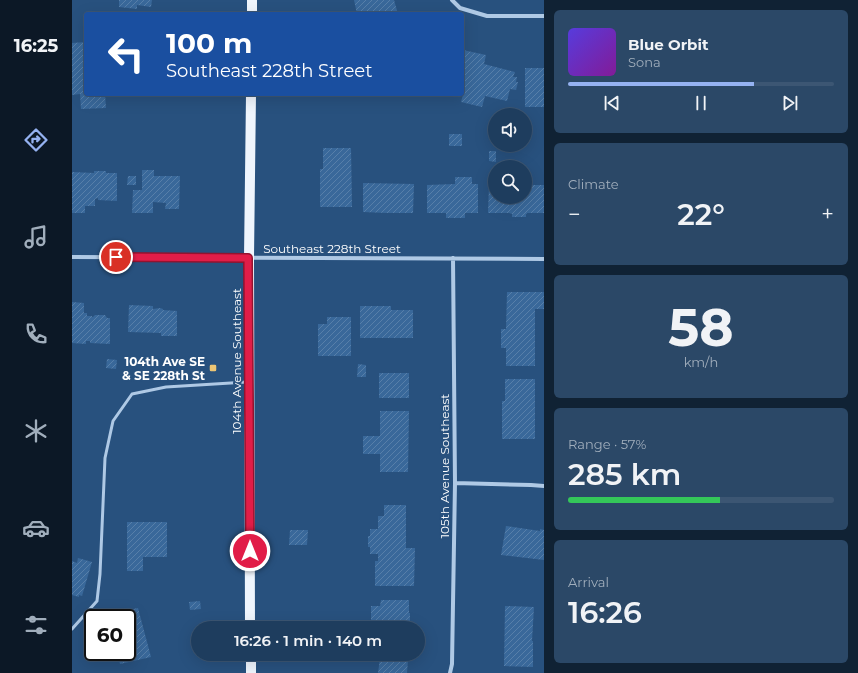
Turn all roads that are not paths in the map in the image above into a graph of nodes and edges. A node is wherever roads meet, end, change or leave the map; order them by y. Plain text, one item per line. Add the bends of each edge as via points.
1 (252, 0) edge
2 (452, 0) edge
3 (252, 12) edge
4 (544, 16) edge
5 (251, 96) edge
6 (72, 257) edge
7 (248, 258) junction
8 (453, 258) junction
9 (544, 259) edge
10 (249, 382) junction
11 (455, 483) junction
12 (544, 486) edge
13 (250, 621) edge
14 (72, 629) edge
15 (250, 661) edge
16 (251, 673) edge
17 (450, 673) edge

1 - 3 main road
2 - 4 street via 460,8 487,16
5 - 7 main road, 104th Avenue Southeast
6 - 7 street, Southeast 228th Street
7 - 8 street, Southeast 228th Street
7 - 10 main road, 104th Avenue Southeast
8 - 9 street, Southeast 228th Street
8 - 11 street, 105th Avenue Southeast
10 - 13 main road, 104th Avenue Southeast
10 - 14 lane via 166,387 132,394 112,421 105,458 97,601
11 - 12 street
11 - 17 street, 105th Avenue Southeast
15 - 16 main road

